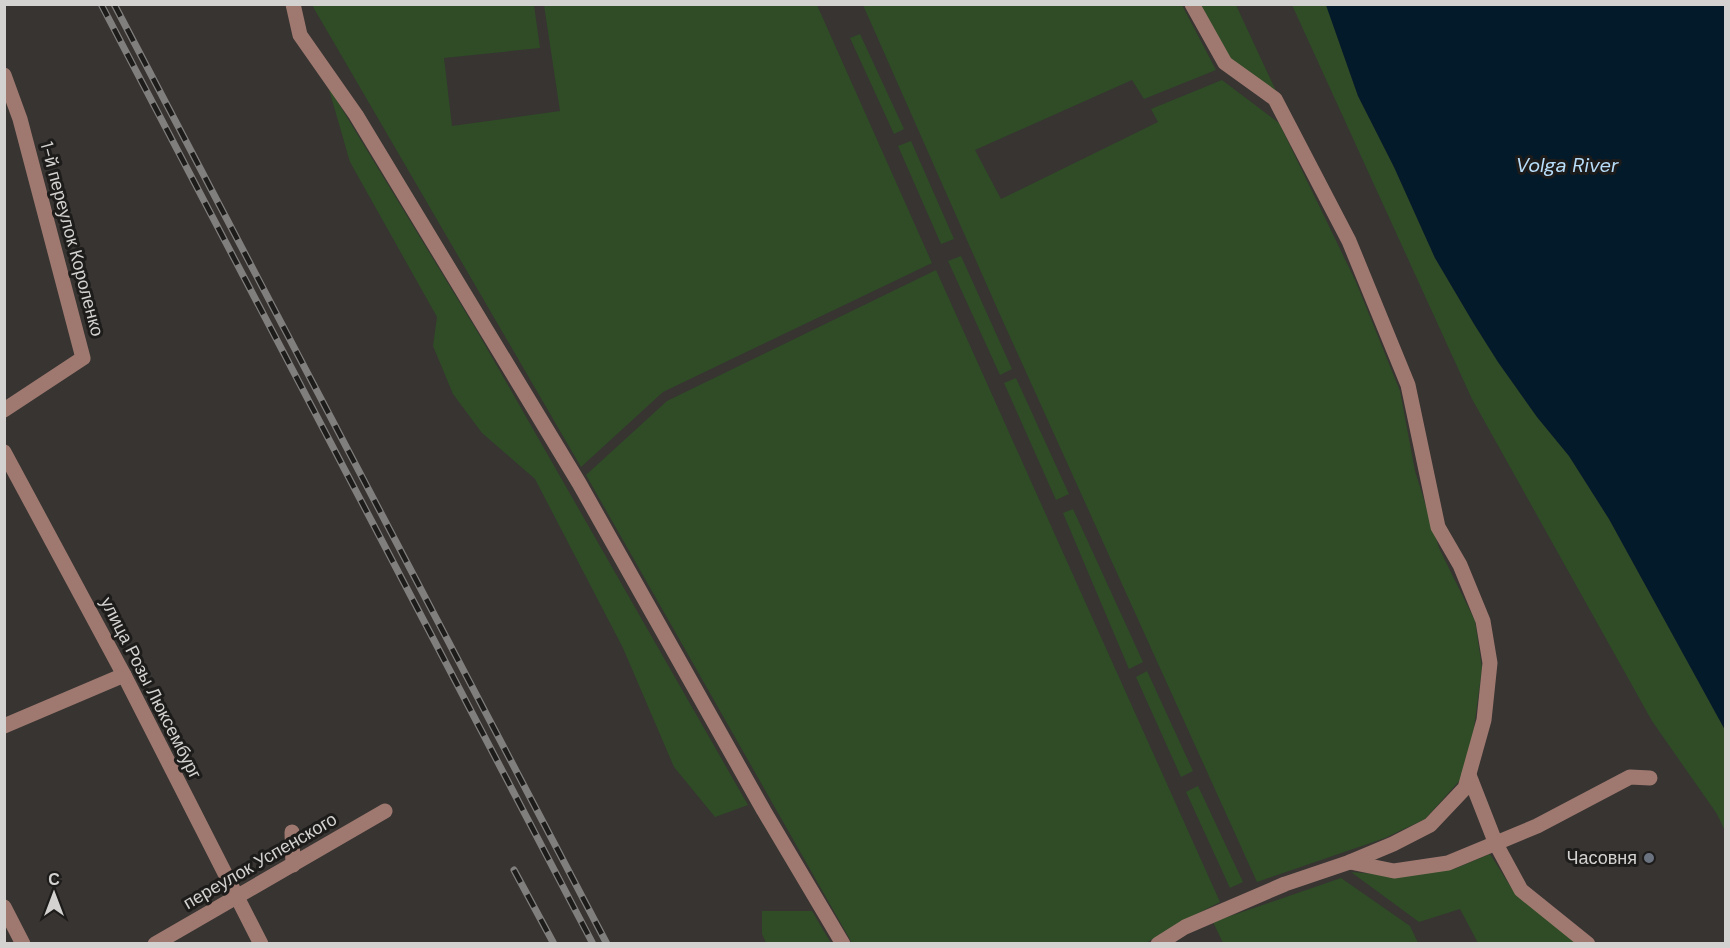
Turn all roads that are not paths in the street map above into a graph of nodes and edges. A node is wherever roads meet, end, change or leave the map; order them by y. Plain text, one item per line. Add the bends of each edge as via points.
1 (293, 4) edge
2 (1192, 4) edge
3 (4, 75) edge
4 (12, 119) edge
5 (4, 410) edge
6 (4, 452) edge
7 (124, 675) junction
8 (4, 726) edge
9 (1468, 775) junction
10 (1650, 778) dead end
11 (385, 811) dead end
12 (292, 832) dead end
13 (1496, 844) junction
14 (1350, 861) junction
15 (293, 865) junction
16 (237, 897) junction
17 (4, 907) edge
18 (23, 944) edge
19 (155, 944) edge
20 (261, 944) edge
21 (843, 944) edge
22 (1158, 944) edge
23 (1588, 944) edge

1 - 21 street via 300,35 356,115 579,483
2 - 9 street via 1225,63 1275,99 1349,242 1408,385 1438,527 1460,565 1483,621 1491,663 1485,720
3 - 4 street, 1-й переулок Короленко
4 - 5 street, 1-й переулок Короленко via 83,358
6 - 7 street, улица Розы Люксембург
7 - 8 street
7 - 16 street, улица Розы Люксембург
9 - 13 street
9 - 14 street via 1465,788 1430,825
10 - 13 street via 1630,777
11 - 15 street, переулок Успенского
12 - 15 street
13 - 14 street via 1448,863 1394,871
13 - 23 street via 1521,890
14 - 22 street via 1185,927
15 - 16 street, переулок Успенского
16 - 19 street, переулок Успенского
16 - 20 street, улица Розы Люксембург
17 - 18 street

